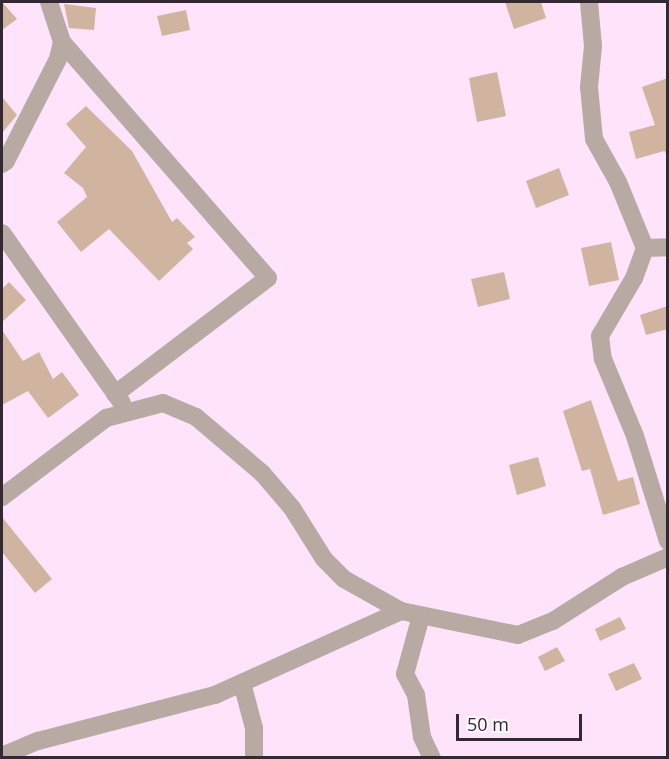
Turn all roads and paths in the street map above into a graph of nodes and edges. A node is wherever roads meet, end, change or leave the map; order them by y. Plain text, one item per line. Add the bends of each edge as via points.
1 (49, 2) edge
2 (589, 2) edge
3 (62, 42) junction
4 (2, 164) edge
5 (2, 234) edge
6 (668, 247) edge
7 (645, 248) junction
8 (115, 394) junction
9 (127, 411) junction
10 (2, 497) edge
11 (668, 541) edge
12 (668, 557) edge
13 (401, 611) junction
14 (421, 616) junction
15 (242, 683) junction
16 (2, 756) edge
17 (254, 758) edge
18 (432, 758) edge

1 - 3 street
2 - 7 street via 589,87 594,139 618,182
3 - 4 street via 58,59
3 - 8 street via 268,278
5 - 8 street
6 - 7 street
7 - 11 street via 634,278 600,336 603,359 635,436
8 - 9 street
9 - 10 street via 85,432
9 - 13 street via 163,403 196,417 262,473 344,579
12 - 14 street via 622,577 553,621 518,635
13 - 14 street
13 - 15 street
14 - 18 street via 405,674 416,695 422,737
15 - 16 street via 215,695 38,741
15 - 17 street via 254,728

